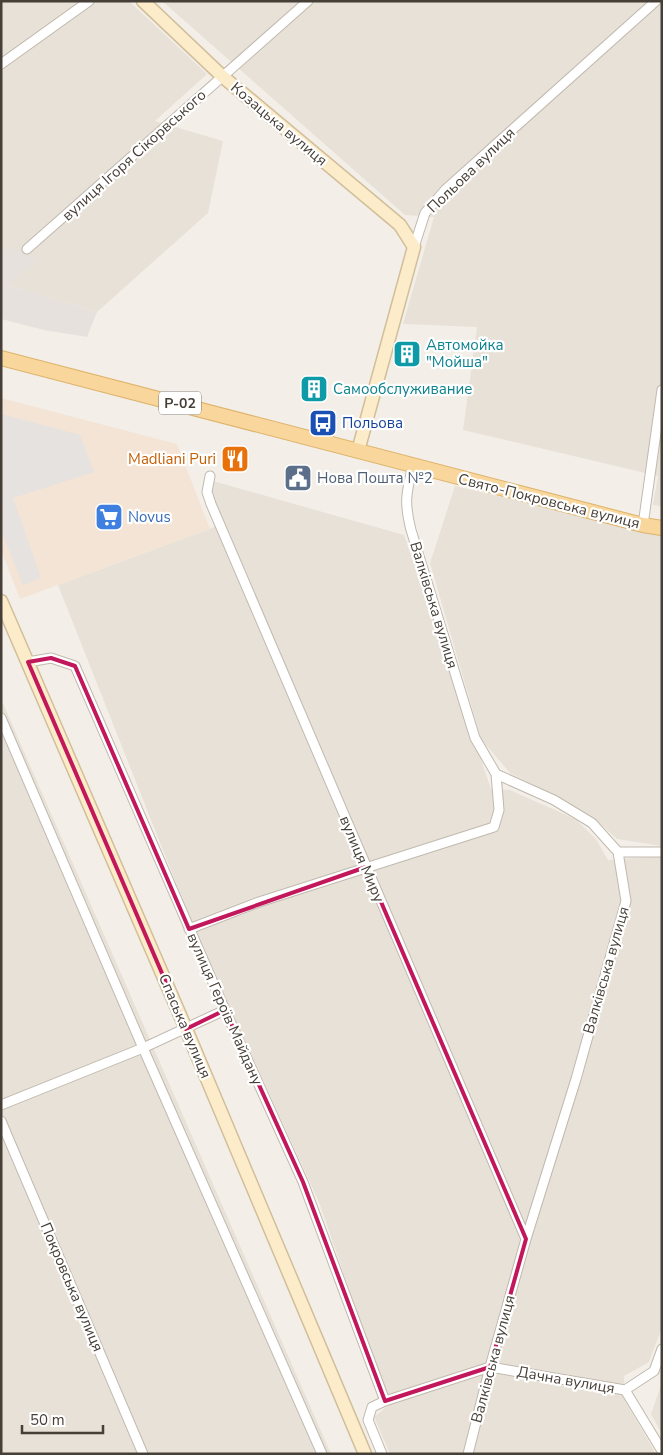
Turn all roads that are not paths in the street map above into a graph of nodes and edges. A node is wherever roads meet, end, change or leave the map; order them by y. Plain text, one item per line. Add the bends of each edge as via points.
1 (89, 1) edge
2 (143, 1) edge
3 (308, 1) edge
4 (656, 1) edge
5 (1, 64) edge
6 (222, 76) junction
7 (414, 247) junction
8 (27, 249) dead end
9 (1, 358) edge
10 (662, 390) edge
11 (358, 451) junction
12 (413, 466) junction
13 (210, 476) dead end
14 (643, 526) junction
15 (662, 528) edge
16 (1, 601) edge
17 (28, 662) junction
18 (1, 718) edge
19 (496, 774) junction
20 (618, 852) junction
21 (662, 852) edge
22 (366, 867) junction
23 (189, 929) junction
24 (225, 1010) junction
25 (186, 1029) junction
26 (143, 1048) junction
27 (1, 1104) edge
28 (1, 1121) edge
29 (526, 1239) junction
30 (662, 1349) edge
31 (490, 1367) junction
32 (625, 1390) junction
33 (384, 1401) junction
34 (662, 1451) edge
35 (143, 1454) edge
36 (322, 1454) edge
37 (365, 1454) edge
38 (382, 1454) edge
39 (468, 1454) edge

1 - 5 street
2 - 6 street, Козацька вулиця
3 - 6 street, вулиця Ігоря Сікорвського
4 - 7 street, Польова вулиця via 446,189 425,213
6 - 7 street, Козацька вулиця via 400,225
6 - 8 street, вулиця Ігоря Сікорвського
7 - 11 street, Польова вулиця
9 - 11 main road, Свято-Покровська вулиця / Р-02
10 - 14 street
11 - 12 main road, Свято-Покровська вулиця / Р-02
12 - 14 main road, Свято-Покровська вулиця / Р-02
12 - 19 street, Валківська вулиця via 406,492 411,530 475,738
13 - 22 street, вулиця Миру via 207,492 211,504
14 - 15 main road, Свято-Покровська вулиця / Р-02
16 - 17 street, Спаська вулиця
17 - 23 street, вулиця Героїв Майдану via 51,658 75,666
17 - 25 street, Спаська вулиця
18 - 26 street
19 - 20 street via 554,800 592,823
19 - 22 street via 499,810 494,826
20 - 21 street
20 - 29 street, Валківська вулиця via 626,901 576,1079
22 - 23 street
22 - 29 street, вулиця Миру
23 - 24 street, вулиця Героїв Майдану
24 - 25 street
24 - 33 street, вулиця Героїв Майдану via 304,1182
25 - 26 street
25 - 37 street, Спаська вулиця
26 - 27 street
26 - 36 street
28 - 35 street, Покровська вулиця
29 - 31 street, Валківська вулиця
30 - 32 street via 654,1371
31 - 32 street, Дачна вулиця
31 - 33 street, Дачна вулиця
31 - 39 street, Валківська вулиця
32 - 34 street, Дачна вулиця
33 - 38 street via 372,1407 368,1420

